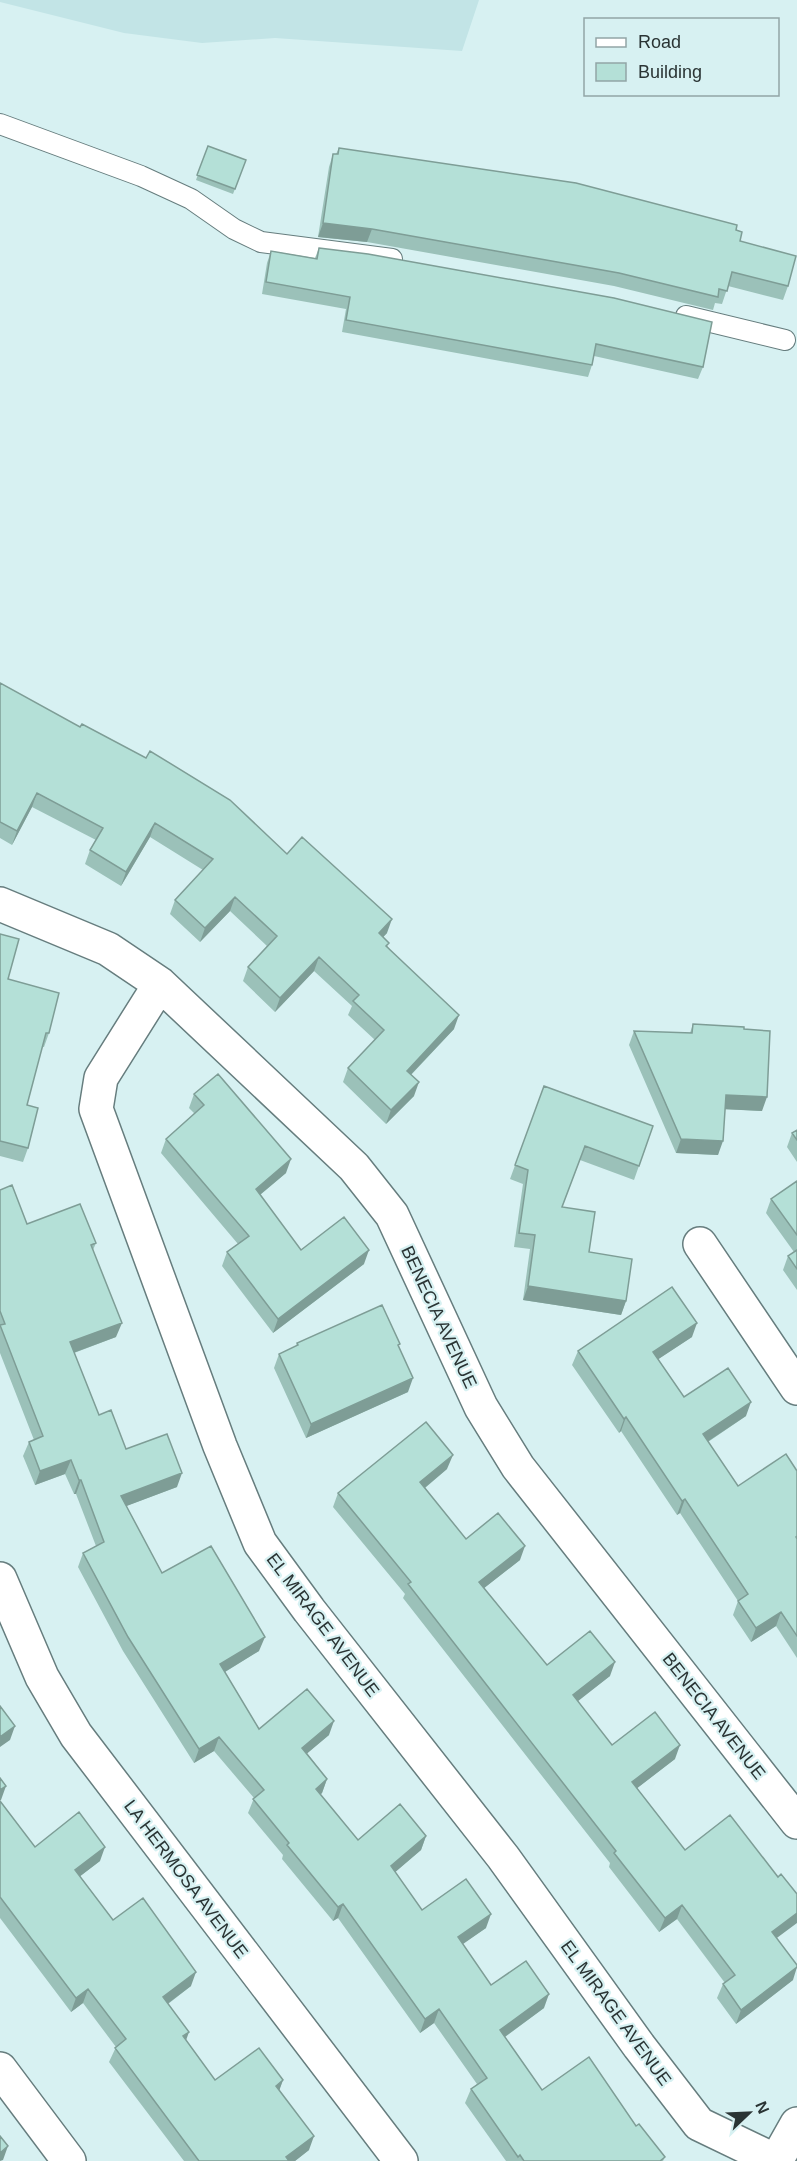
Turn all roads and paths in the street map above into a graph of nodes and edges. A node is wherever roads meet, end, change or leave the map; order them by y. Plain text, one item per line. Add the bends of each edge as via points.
1 (0, 124) edge
2 (412, 262) edge
3 (669, 312) edge
4 (785, 340) dead end
5 (0, 904) edge
6 (160, 984) junction
7 (700, 1244) dead end
8 (797, 1388) edge
9 (0, 1579) edge
10 (797, 1822) edge
11 (0, 2069) edge
12 (797, 2124) edge
13 (69, 2161) edge
14 (401, 2161) edge
15 (776, 2161) edge

1 - 2 lane via 141,176 191,199 234,229 261,242
3 - 4 lane
5 - 6 street, BENECIA AVENUE via 108,949
6 - 10 street, BENECIA AVENUE via 354,1167 392,1215 481,1407 518,1467
6 - 15 street, EL MIRAGE AVENUE via 101,1078 96,1109 220,1446 260,1543 503,1857 699,2124
7 - 8 street
9 - 14 street, LA HERMOSA AVENUE via 42,1677 76,1735
11 - 13 street
12 - 15 street

